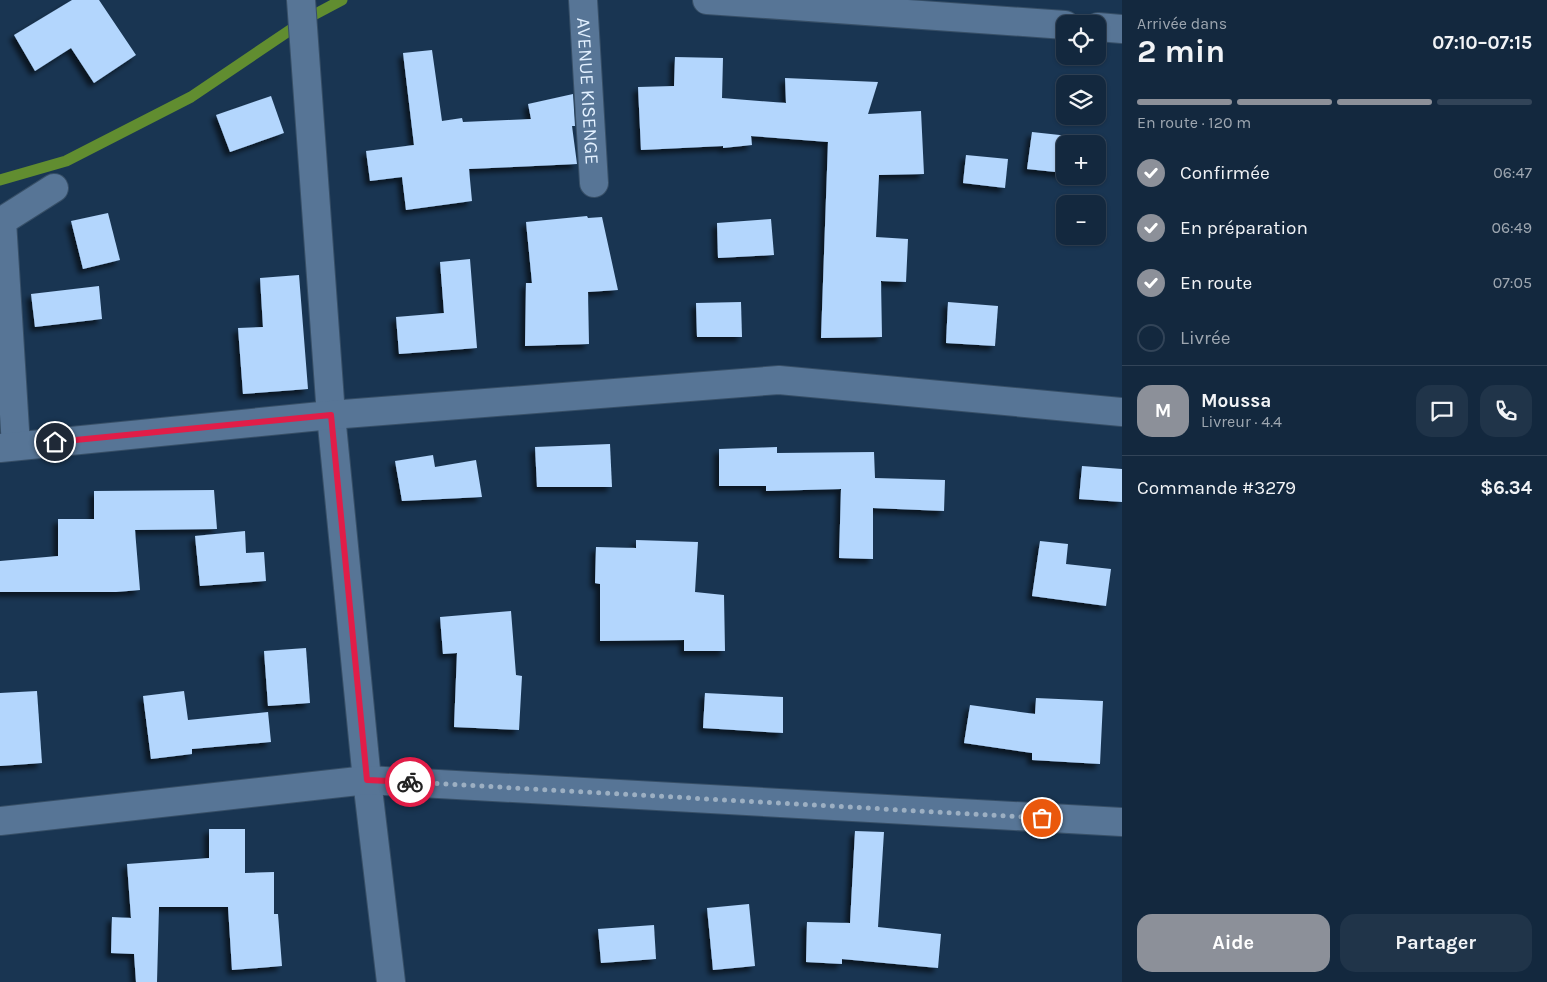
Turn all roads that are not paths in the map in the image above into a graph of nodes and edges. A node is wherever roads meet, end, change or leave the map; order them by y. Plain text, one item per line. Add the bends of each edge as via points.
1 (583, 0) edge
2 (707, 0) edge
3 (302, 13) edge
4 (1056, 24) edge
5 (1106, 28) edge
6 (1122, 29) edge
7 (594, 183) dead end
8 (54, 188) dead end
9 (1122, 412) edge
10 (331, 415) junction
11 (8, 447) edge
12 (367, 780) junction
13 (0, 821) edge
14 (1122, 822) edge
15 (391, 982) edge

1 - 7 street, AVENUE KISENGE
2 - 4 street
3 - 10 street
5 - 6 street
8 - 11 street via 2,221
9 - 10 street via 779,380
10 - 11 street
10 - 12 street
12 - 13 street
12 - 14 street
12 - 15 street

